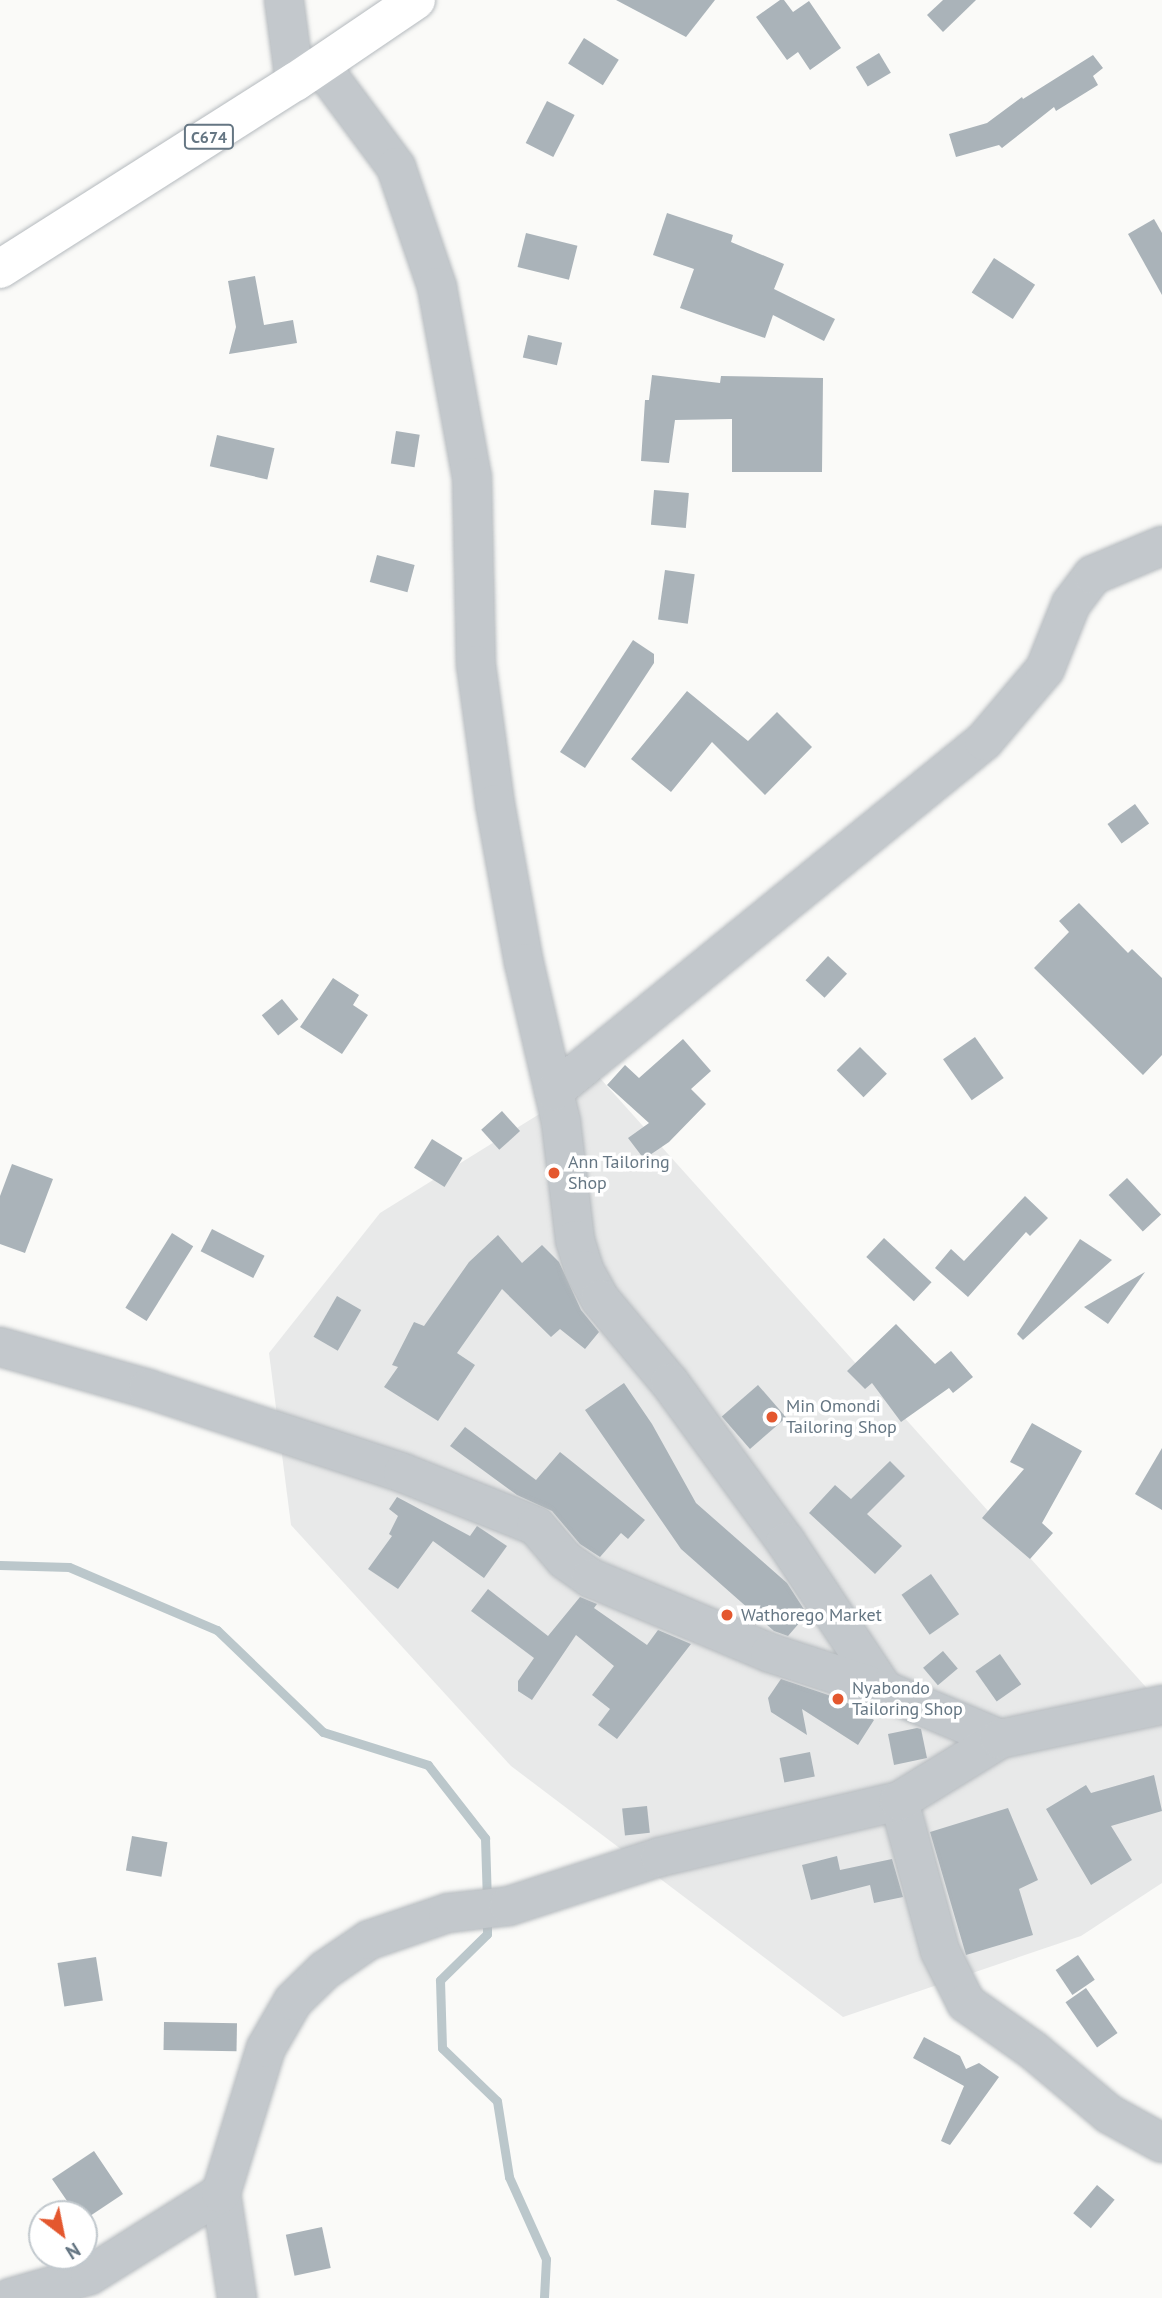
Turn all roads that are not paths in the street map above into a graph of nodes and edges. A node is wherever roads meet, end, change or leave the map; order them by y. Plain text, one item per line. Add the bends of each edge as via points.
1 (284, 0) edge
2 (416, 0) edge
3 (308, 74) junction
4 (0, 270) edge
5 (1162, 545) edge
6 (554, 1091) junction
7 (0, 1347) edge
8 (884, 1690) junction
9 (1162, 1704) edge
10 (1000, 1739) junction
11 (899, 1801) junction
12 (1162, 2143) edge
13 (221, 2193) junction
14 (10, 2298) edge
15 (237, 2298) edge

1 - 3 street
2 - 3 main road, C674
3 - 4 main road, C674
3 - 6 street via 396,167 437,287 472,477 476,665 495,804 524,963
5 - 6 street via 1093,575 1070,604 1045,669 984,741
6 - 8 street via 575,1240 584,1270 600,1299 670,1383 786,1542
7 - 8 street via 148,1389 403,1473 536,1526 565,1560 592,1578 770,1653
8 - 10 street
9 - 10 street
10 - 11 street
11 - 12 street via 940,1951 966,2003 1110,2113
11 - 13 street via 660,1857 509,1906 448,1913 369,1940 325,1970 293,2001 266,2048
13 - 14 street via 90,2275
13 - 15 street

